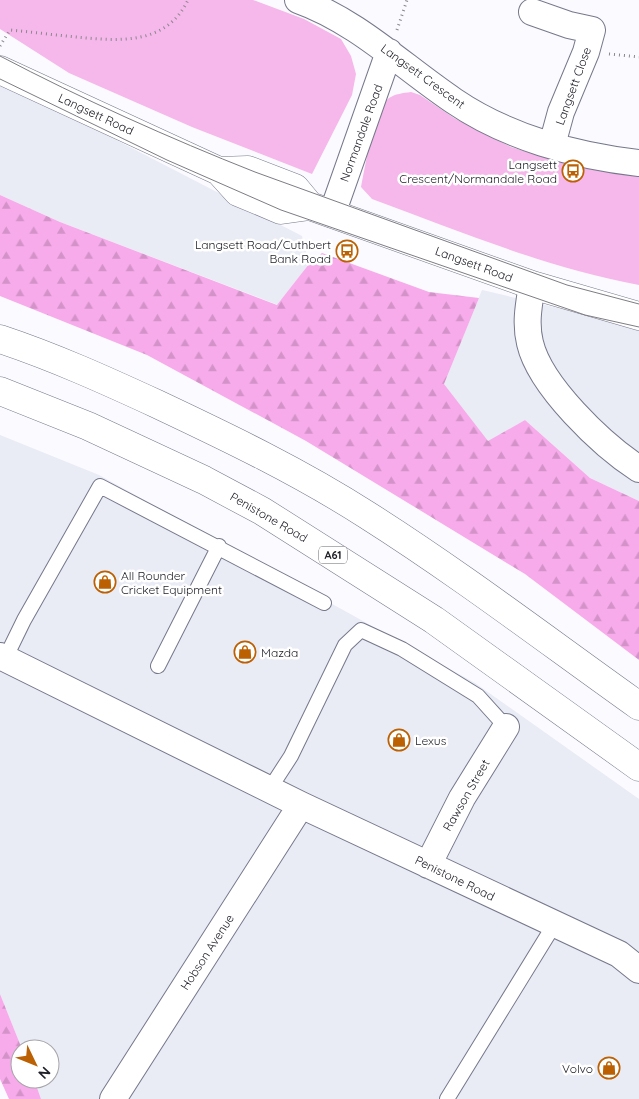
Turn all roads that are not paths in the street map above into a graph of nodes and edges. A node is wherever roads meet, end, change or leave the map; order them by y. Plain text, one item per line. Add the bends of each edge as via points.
1 (301, 0) edge
2 (532, 12) dead end
3 (390, 52) junction
4 (0, 70) edge
5 (552, 145) junction
6 (639, 163) edge
7 (321, 210) junction
8 (532, 285) junction
9 (639, 316) edge
10 (0, 339) edge
11 (0, 391) edge
12 (639, 469) edge
13 (219, 546) junction
14 (324, 603) dead end
15 (3, 658) edge
16 (158, 666) dead end
17 (639, 706) edge
18 (506, 727) joint
19 (639, 767) edge
20 (269, 790) junction
21 (300, 805) junction
22 (428, 865) junction
23 (554, 926) junction
24 (632, 960) edge
25 (113, 1099) edge
26 (447, 1099) edge

1 - 3 street, Langsett Crescent via 349,25
2 - 5 street, Langsett Close via 592,30
3 - 5 street, Langsett Crescent via 483,118
3 - 7 street, Normandale Road
4 - 7 main road, Langsett Road via 219,171 238,192 281,210
5 - 6 street, Langsett Crescent
7 - 8 main road, Langsett Road
8 - 9 main road, Langsett Road
8 - 12 street via 528,329 530,344 543,371 561,398 589,428
10 - 17 main road via 52,356 240,443 305,478 424,554
11 - 19 main road, Penistone Road / A61 via 88,426 262,511 434,620
13 - 14 lane
13 - 15 lane via 100,486
13 - 16 lane
15 - 20 street, Penistone Road
18 - 20 lane via 478,696 402,649 361,630 346,645 291,756
18 - 22 street, Rawson Street via 462,798
20 - 21 street, Penistone Road
21 - 22 street, Penistone Road
21 - 25 street, Hobson Avenue
22 - 23 street, Penistone Road
23 - 24 street, Penistone Road
23 - 26 lane

